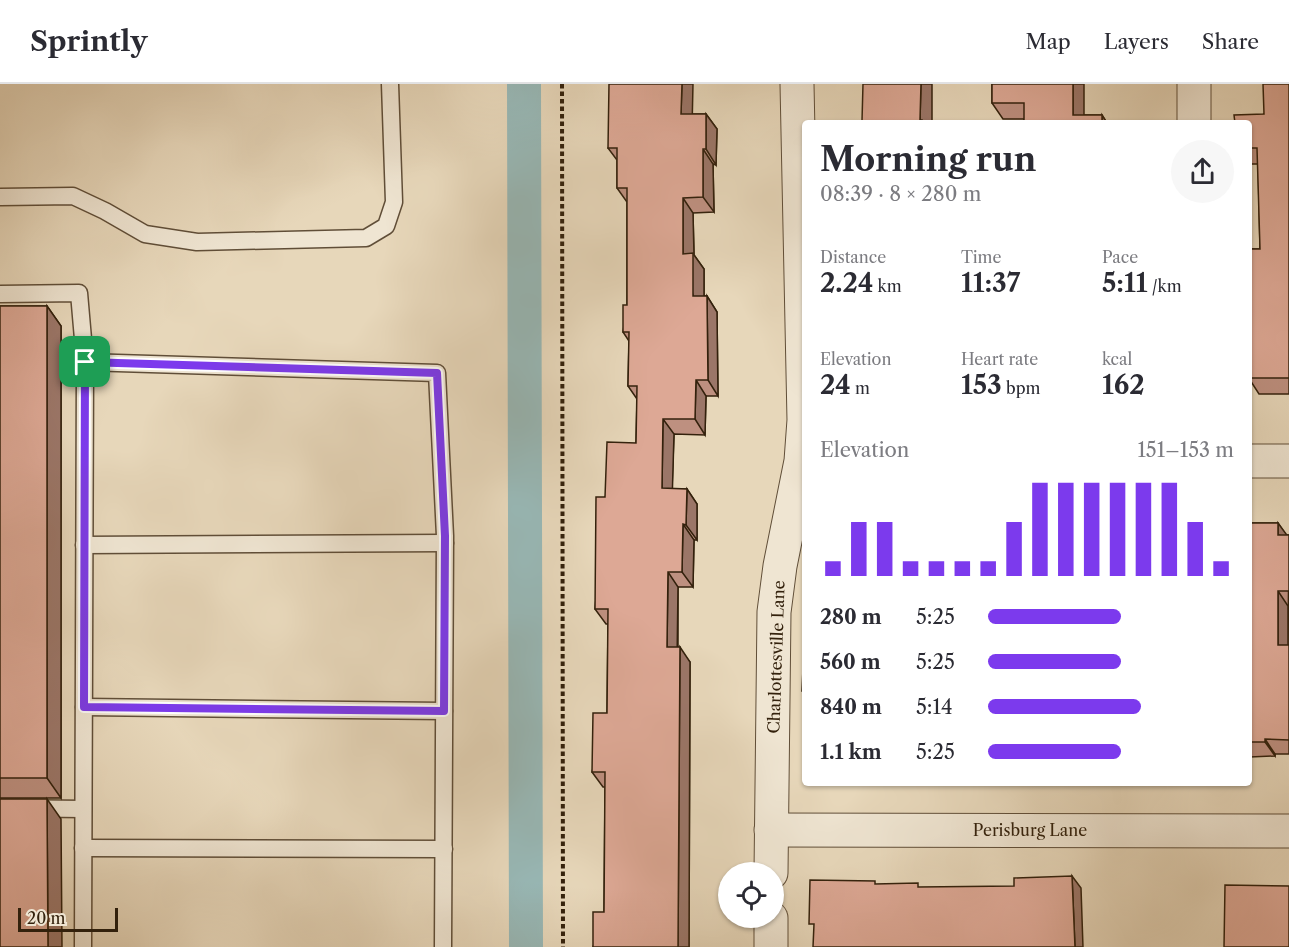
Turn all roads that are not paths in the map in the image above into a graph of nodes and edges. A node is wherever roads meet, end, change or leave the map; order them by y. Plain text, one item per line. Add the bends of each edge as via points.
1 (390, 84) edge
2 (797, 84) edge
3 (1194, 84) edge
4 (1194, 120) edge
5 (0, 197) edge
6 (0, 294) edge
7 (802, 324) edge
8 (85, 362) junction
9 (1252, 461) edge
10 (1289, 461) edge
11 (802, 466) edge
12 (445, 543) junction
13 (84, 545) junction
14 (84, 707) junction
15 (444, 711) junction
16 (0, 808) edge
17 (83, 809) junction
18 (771, 830) junction
19 (1289, 831) edge
20 (83, 848) junction
21 (444, 849) junction
22 (771, 862) edge
23 (771, 928) edge
24 (83, 947) edge
25 (443, 947) edge
26 (771, 947) edge

1 - 5 lane via 394,202 386,226 366,238 197,243 145,234 73,196
2 - 7 street, Charlottesville Lane
3 - 4 street
6 - 8 lane via 79,293
8 - 12 lane via 437,373
8 - 13 lane
9 - 10 street
11 - 18 street, Charlottesville Lane via 774,612
12 - 13 lane
12 - 15 lane
13 - 14 lane
14 - 15 lane
14 - 17 lane
15 - 21 lane
16 - 17 lane
17 - 20 lane
18 - 19 street, Perisburg Lane
18 - 22 street, Charlottesville Lane
20 - 21 lane
20 - 24 lane
21 - 25 lane
23 - 26 street

